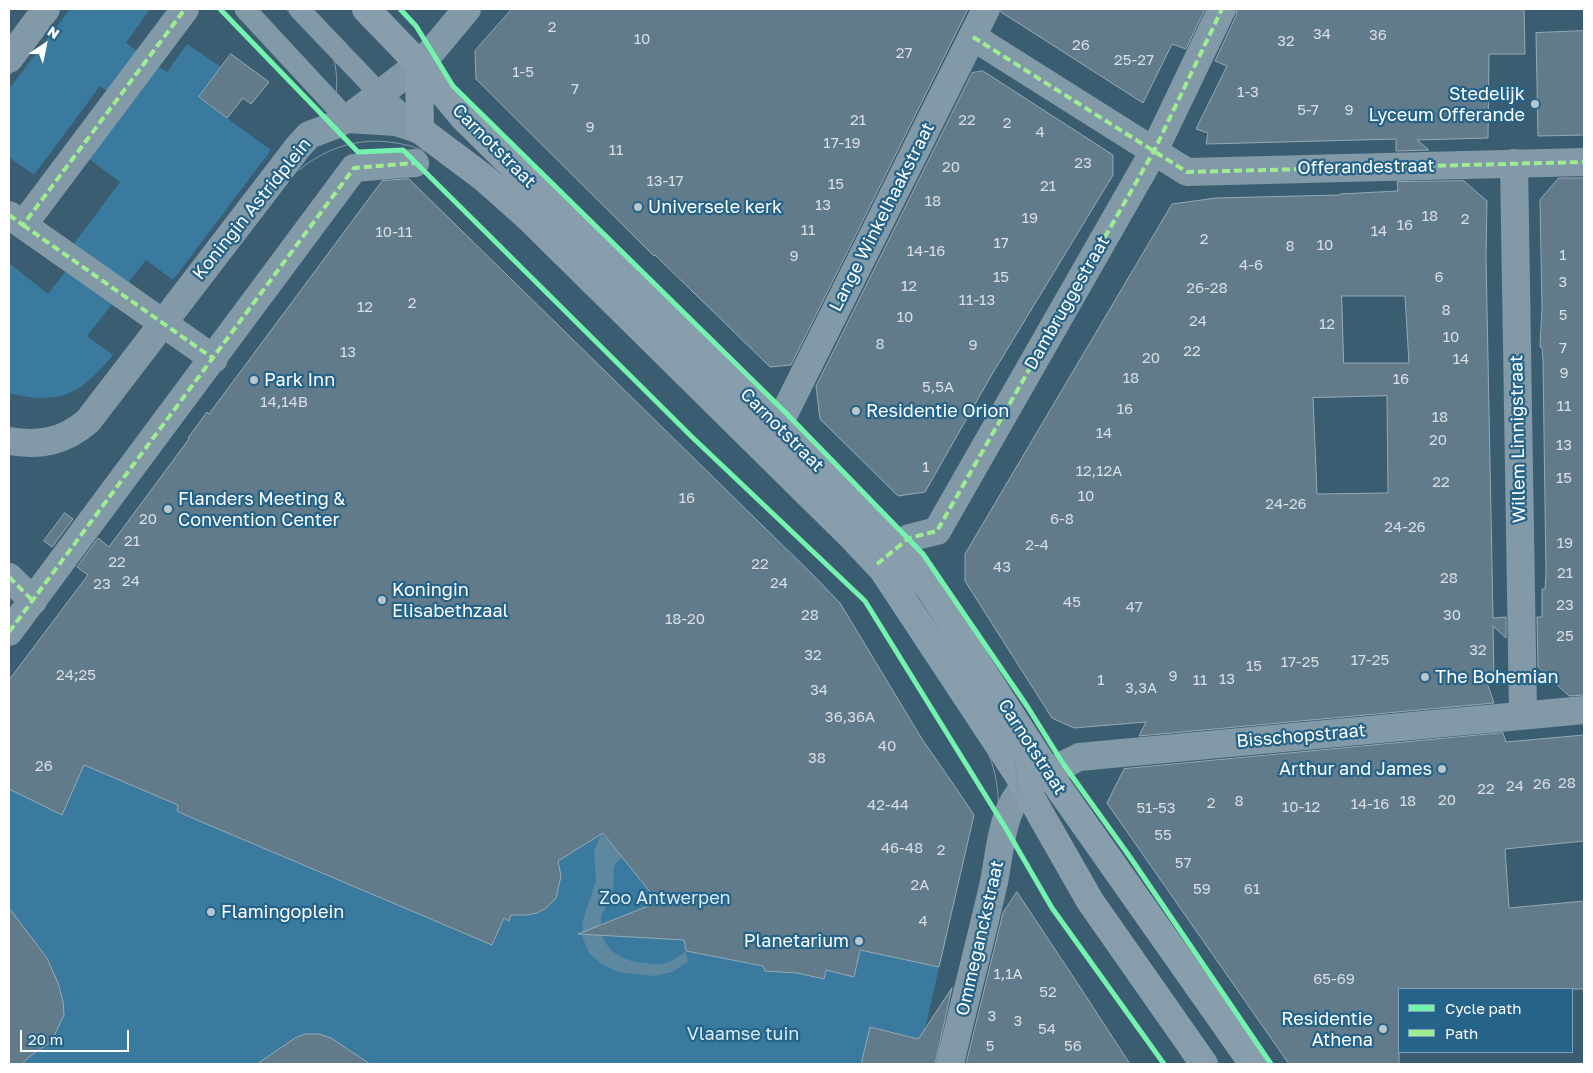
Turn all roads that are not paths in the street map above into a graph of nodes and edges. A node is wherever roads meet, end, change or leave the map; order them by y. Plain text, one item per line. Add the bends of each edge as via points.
1 (46, 9) edge
2 (185, 9) edge
3 (245, 9) edge
4 (299, 9) edge
5 (366, 9) edge
6 (467, 9) edge
7 (986, 9) edge
8 (1222, 9) edge
9 (972, 37) junction
10 (9, 59) edge
11 (419, 64) junction
12 (380, 94) junction
13 (347, 119) junction
14 (420, 130) junction
15 (1154, 151) junction
16 (1584, 162) edge
17 (415, 163) dead end
18 (1514, 163) junction
19 (16, 220) edge
20 (162, 323) junction
21 (214, 358) junction
22 (774, 422) junction
23 (9, 440) edge
24 (887, 556) junction
25 (9, 577) edge
26 (32, 601) junction
27 (9, 632) edge
28 (1584, 710) edge
29 (1523, 715) junction
30 (1049, 774) junction
31 (1025, 787) junction
32 (950, 1064) edge
33 (1204, 1064) edge
34 (1253, 1064) edge

1 - 10 street
2 - 19 street
3 - 13 lane
4 - 12 lane
5 - 11 main road
6 - 11 street, Koningin Astridplein
7 - 9 street, Lange Winkelhaakstraat
8 - 15 street, Dambruggestraat
9 - 15 street, Offerandestraat
9 - 22 street, Lange Winkelhaakstraat via 785,412
11 - 12 street, Koningin Astridplein
11 - 14 main road
11 - 22 main road, Carnotstraat via 464,118
12 - 13 street, Koningin Astridplein
12 - 14 lane
13 - 14 street via 396,122
13 - 20 street, Koningin Astridplein via 309,135 298,147
14 - 24 main road, Carnotstraat via 484,178 529,218 851,536
15 - 18 street, Offerandestraat via 1186,172
15 - 24 street, Dambruggestraat via 937,530 909,538
16 - 18 street, Offerandestraat
17 - 21 street via 354,168
18 - 29 street, Willem Linnigstraat
19 - 20 street
20 - 21 street
20 - 23 street, Koningin Astridplein via 94,414 76,432 48,441
21 - 26 street
22 - 24 main road, Carnotstraat via 870,517
24 - 30 main road, Carnotstraat via 929,588
24 - 31 main road, Carnotstraat via 883,570
25 - 26 street
26 - 27 street
28 - 29 street, Bisschopstraat
29 - 30 street, Bisschopstraat via 1079,757
30 - 31 street, Bisschopstraat
30 - 34 main road, Carnotstraat
31 - 32 street, Ommeganckstraat via 1006,816
31 - 33 main road, Carnotstraat via 1090,901

